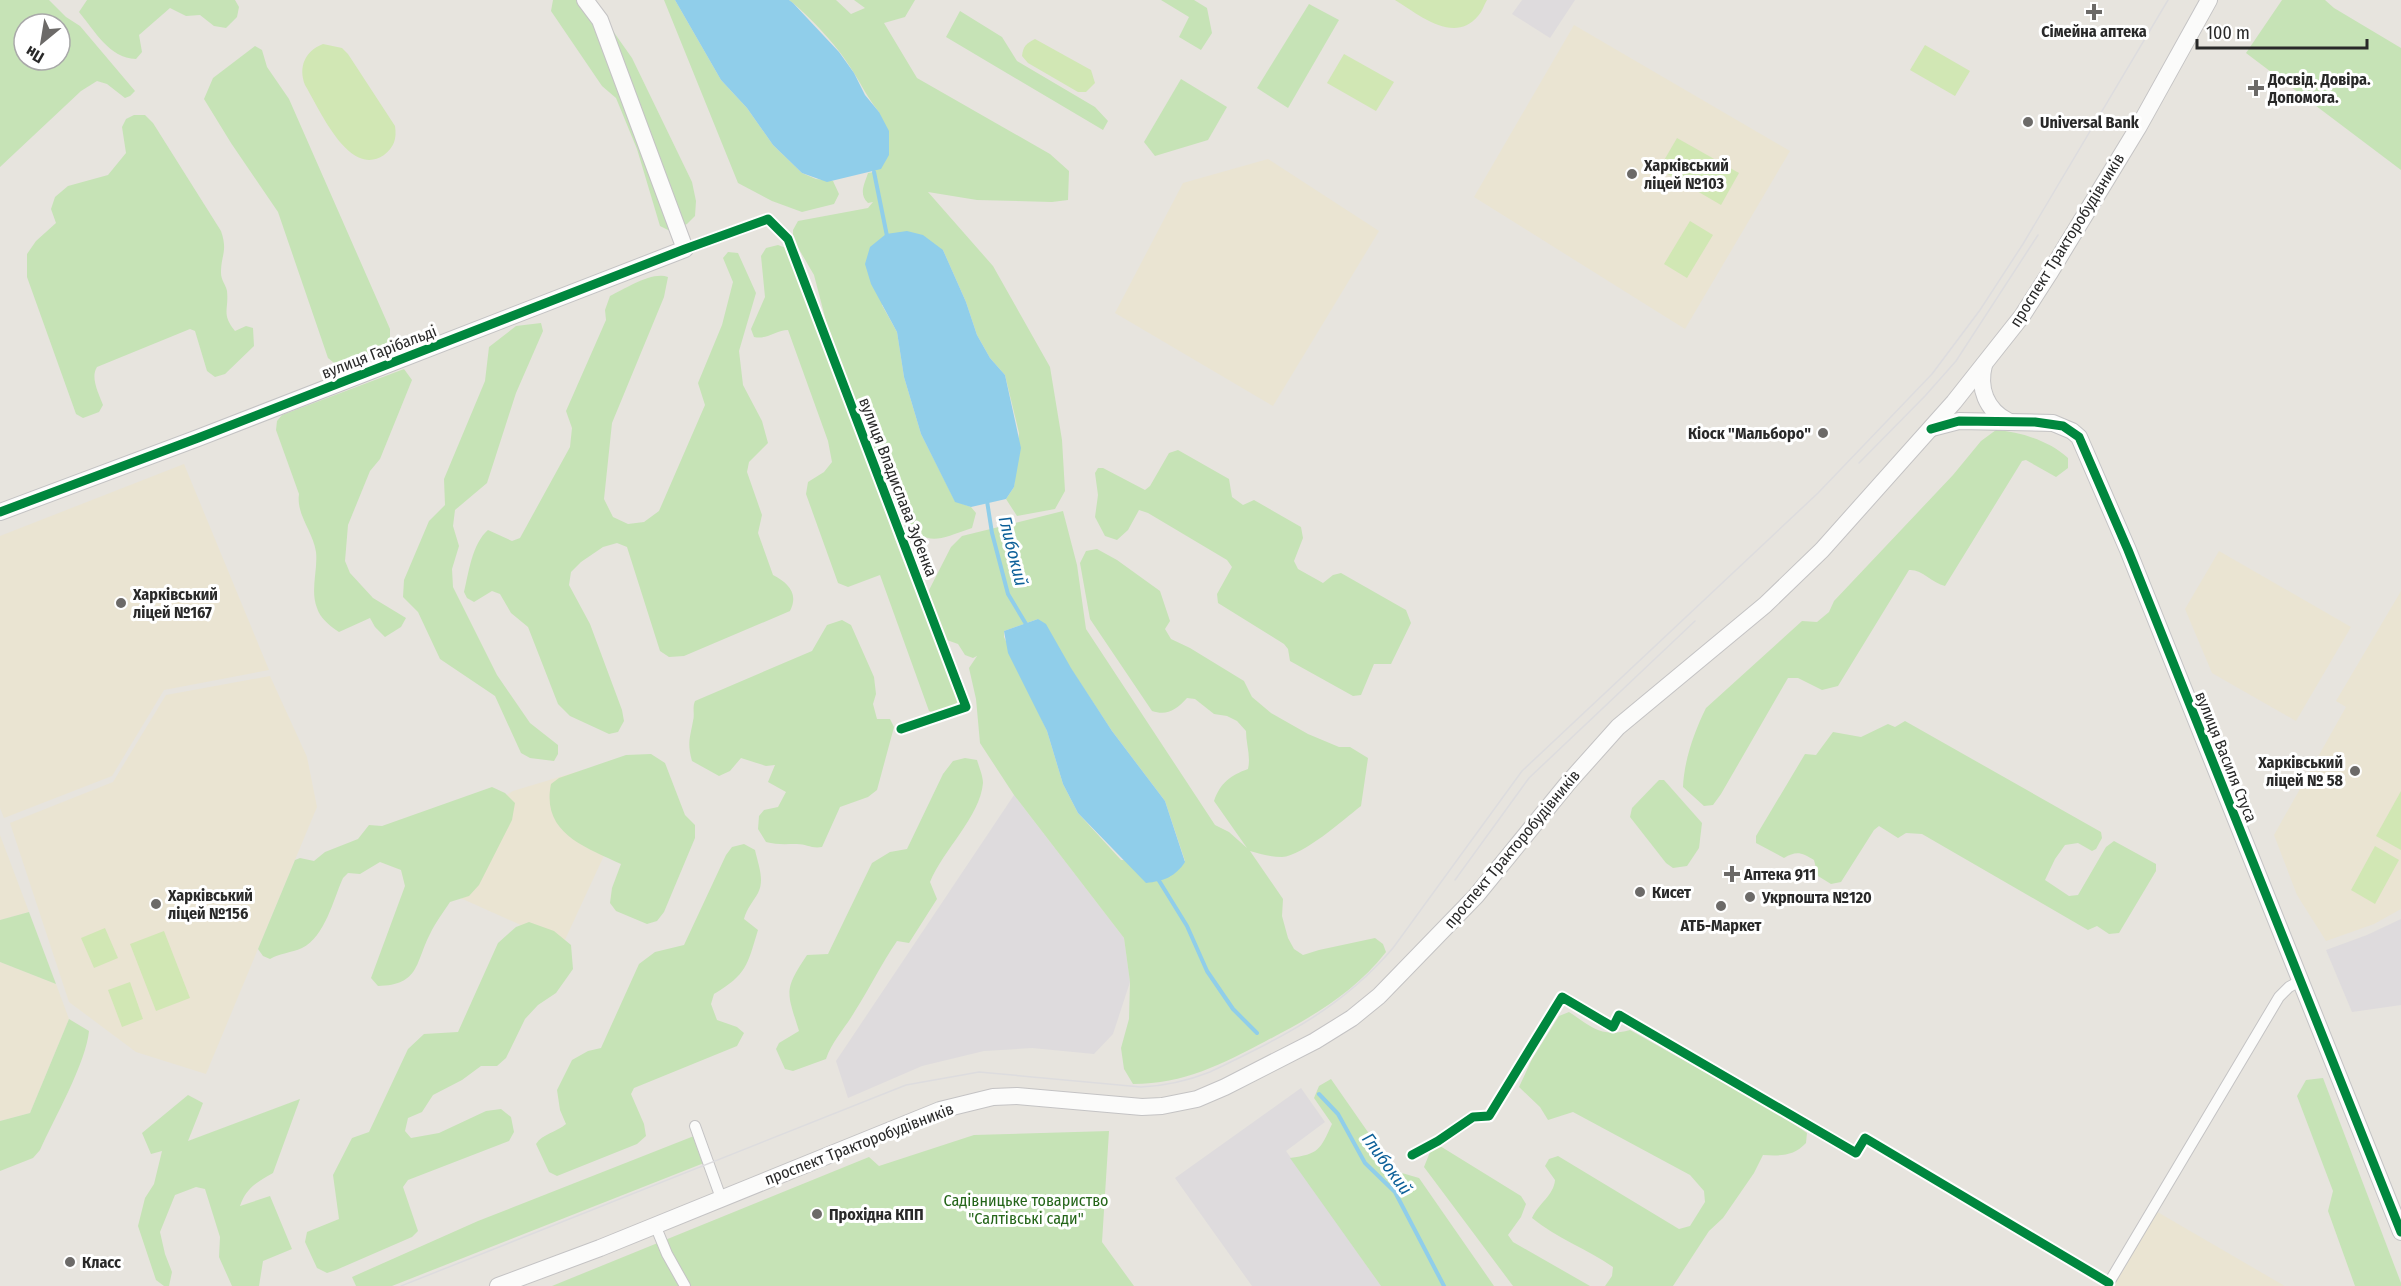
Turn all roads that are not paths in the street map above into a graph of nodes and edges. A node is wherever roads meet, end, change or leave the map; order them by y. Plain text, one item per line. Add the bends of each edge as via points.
1 (585, 0) edge
2 (2209, 0) edge
3 (768, 219) joint
4 (685, 249) junction
5 (1984, 365) junction
6 (2008, 421) junction
7 (1931, 429) junction
8 (0, 512) edge
9 (901, 729) dead end
10 (2300, 981) junction
11 (695, 1126) dead end
12 (1412, 1155) dead end
13 (722, 1198) junction
14 (655, 1225) junction
15 (2401, 1232) edge
16 (2108, 1284) edge
17 (498, 1286) edge
18 (685, 1286) edge

1 - 4 main road via 600,20
2 - 5 main road, проспект Тракторобудівників via 2139,126 2049,274
3 - 4 street, вулиця Гарібальді
3 - 9 street, вулиця Владислава Зубенка via 788,239 966,707
4 - 8 main road, вулиця Гарібальді
5 - 6 main road via 1981,376 1985,398 1994,412
5 - 7 main road, проспект Тракторобудівників
6 - 7 main road, вулиця Василя Стуса via 1959,421
6 - 10 main road, вулиця Василя Стуса via 2053,423 2079,437
7 - 13 main road, проспект Тракторобудівників via 1806,566 1618,727 1499,870 1395,980 1352,1018 1259,1071 1197,1099 1162,1106 1114,1106 1017,1096 969,1102
10 - 15 main road, вулиця Василя Стуса
10 - 16 street via 2279,997
11 - 13 street
12 - 16 street via 1473,1117 1489,1116 1562,997 1613,1027 1619,1015 1856,1153 1865,1138
13 - 14 main road, проспект Тракторобудівників
14 - 17 main road, проспект Тракторобудівників
14 - 18 street

